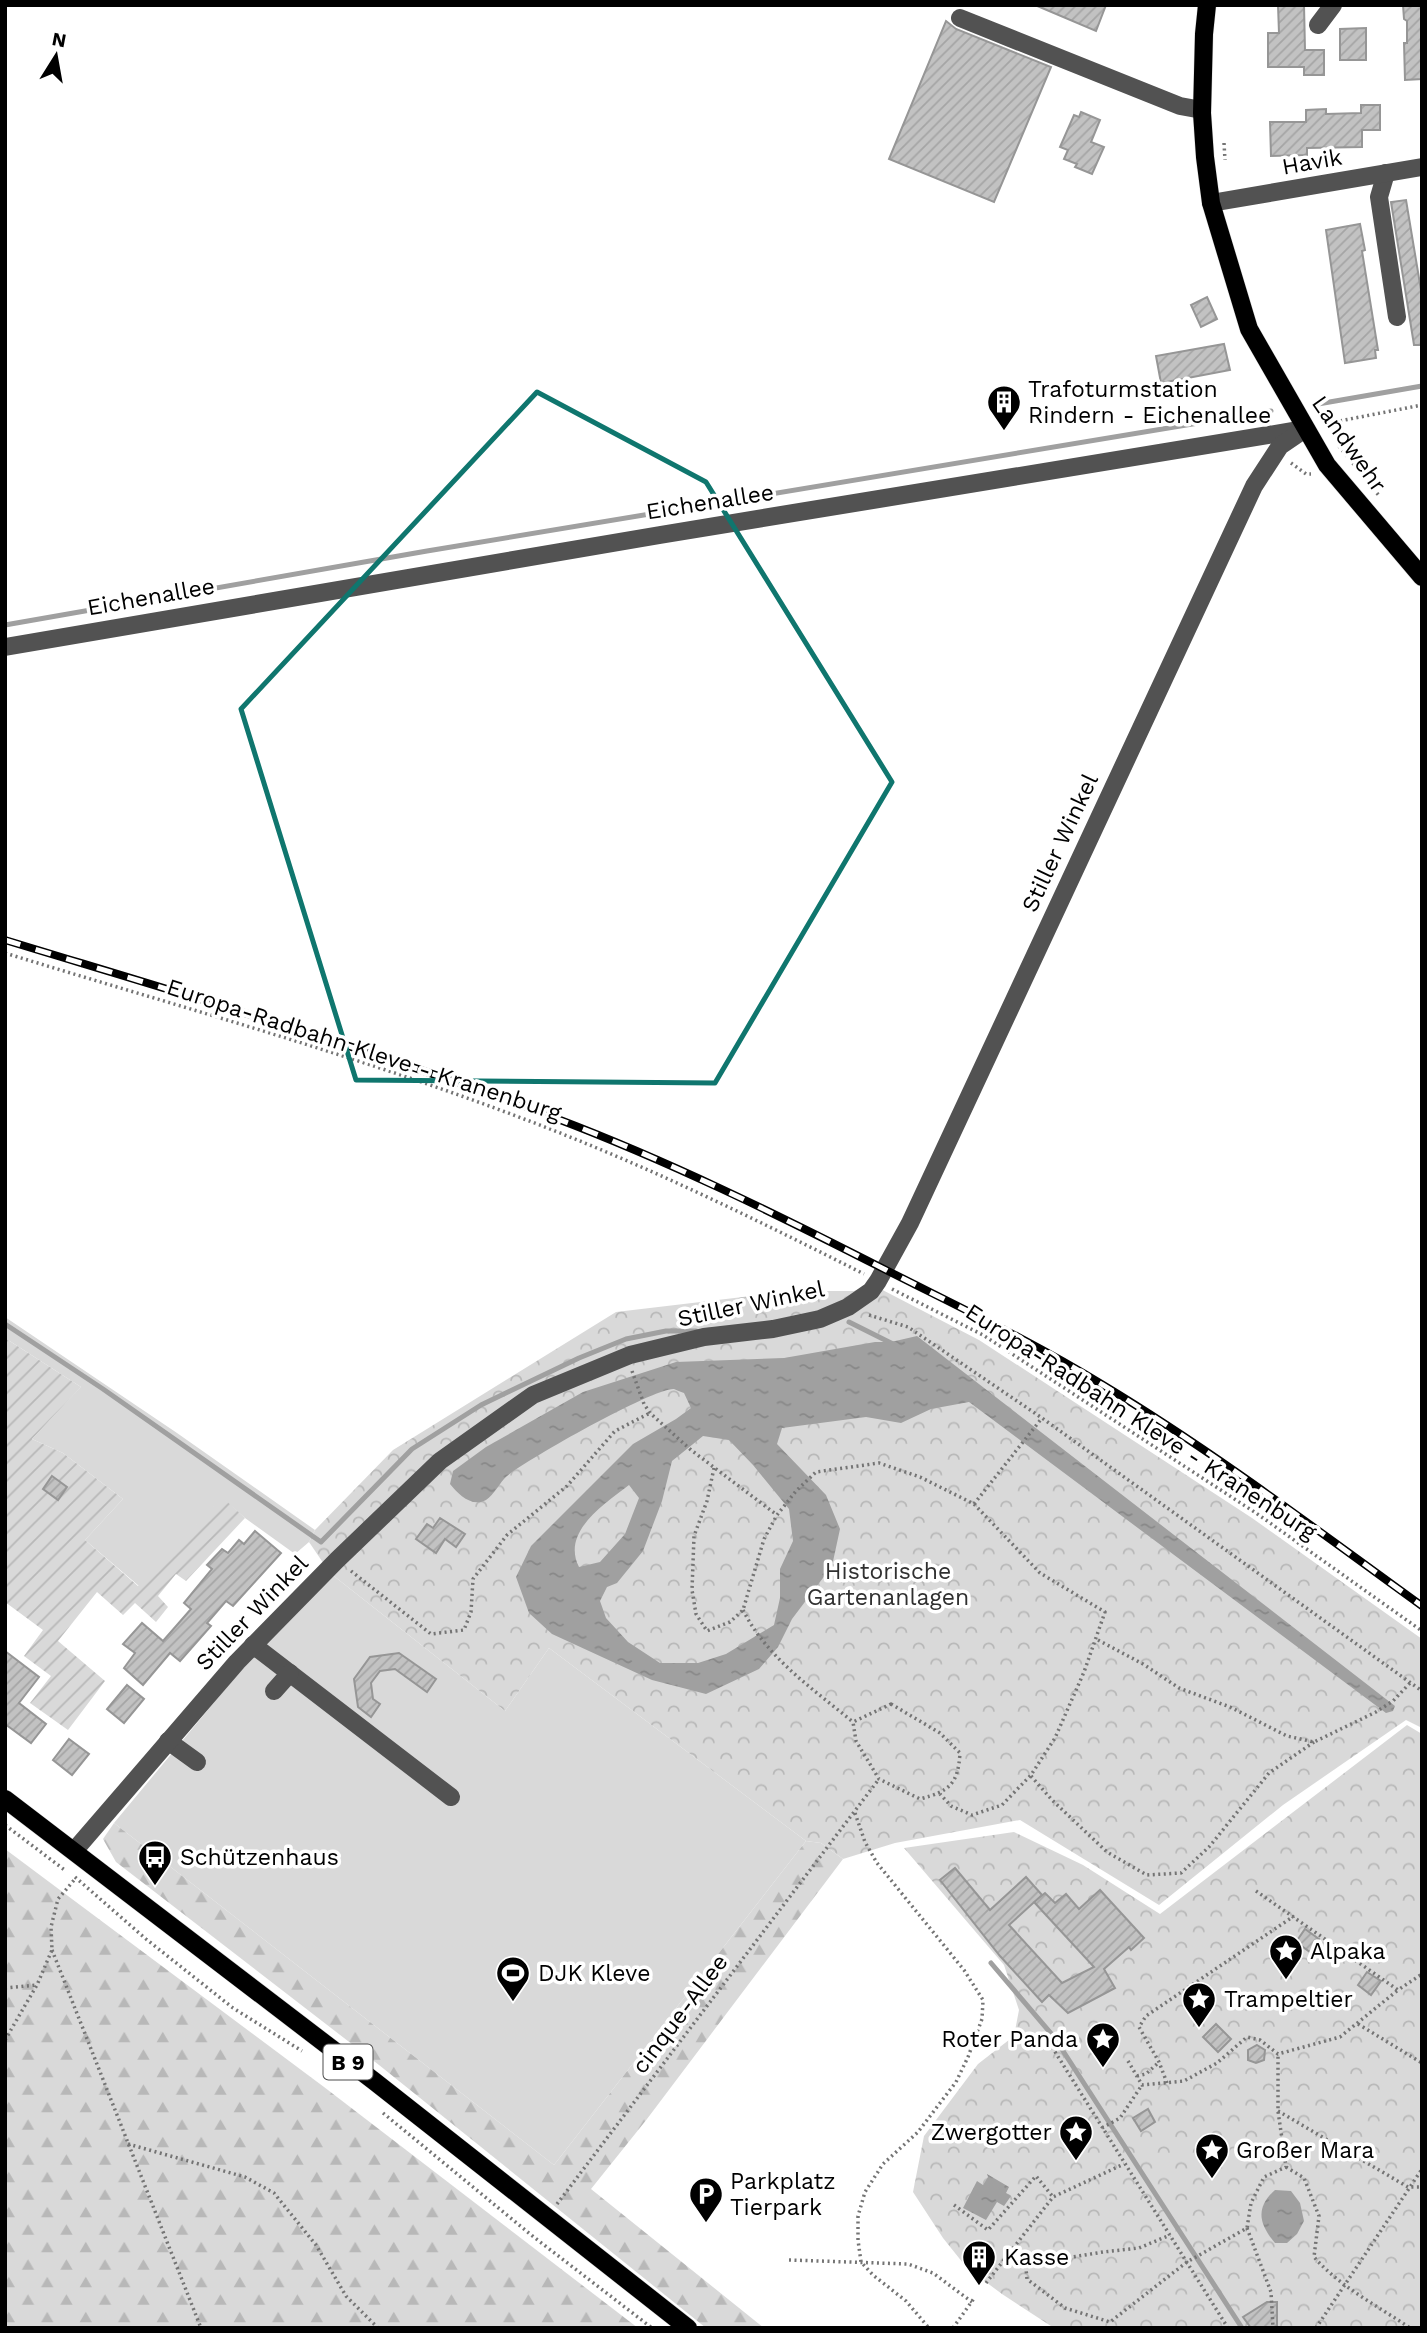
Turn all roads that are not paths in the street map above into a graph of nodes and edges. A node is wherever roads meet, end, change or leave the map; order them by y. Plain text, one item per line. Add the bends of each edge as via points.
1 (1207, 5) edge
2 (1333, 5) edge
3 (960, 18) dead end
4 (1318, 26) dead end
5 (1202, 110) junction
6 (1422, 167) edge
7 (1386, 173) junction
8 (1211, 202) junction
9 (1397, 317) dead end
10 (1314, 427) junction
11 (1422, 577) edge
12 (5, 647) edge
13 (253, 1645) junction
14 (290, 1673) junction
15 (274, 1691) dead end
16 (168, 1741) junction
17 (197, 1762) dead end
18 (451, 1797) dead end
19 (5, 1799) edge
20 (74, 1851) junction
21 (688, 2328) edge

1 - 5 main road, Landwehr
2 - 4 street
3 - 5 street via 1180,106
5 - 8 main road, Landwehr
6 - 7 street, Havik
7 - 8 street, Havik
7 - 9 street via 1379,197
8 - 10 main road, Landwehr via 1249,329
10 - 11 main road, Landwehr via 1327,465
10 - 12 street, Eichenallee
10 - 13 street, Stiller Winkel via 1280,446 1254,486 910,1223 870,1291 820,1319 704,1337 630,1355 533,1395 440,1461
13 - 14 street
13 - 16 street, Stiller Winkel
14 - 15 street
14 - 18 street
16 - 17 street
16 - 20 street, Stiller Winkel
19 - 20 main road, B 9
20 - 21 main road, B 9

